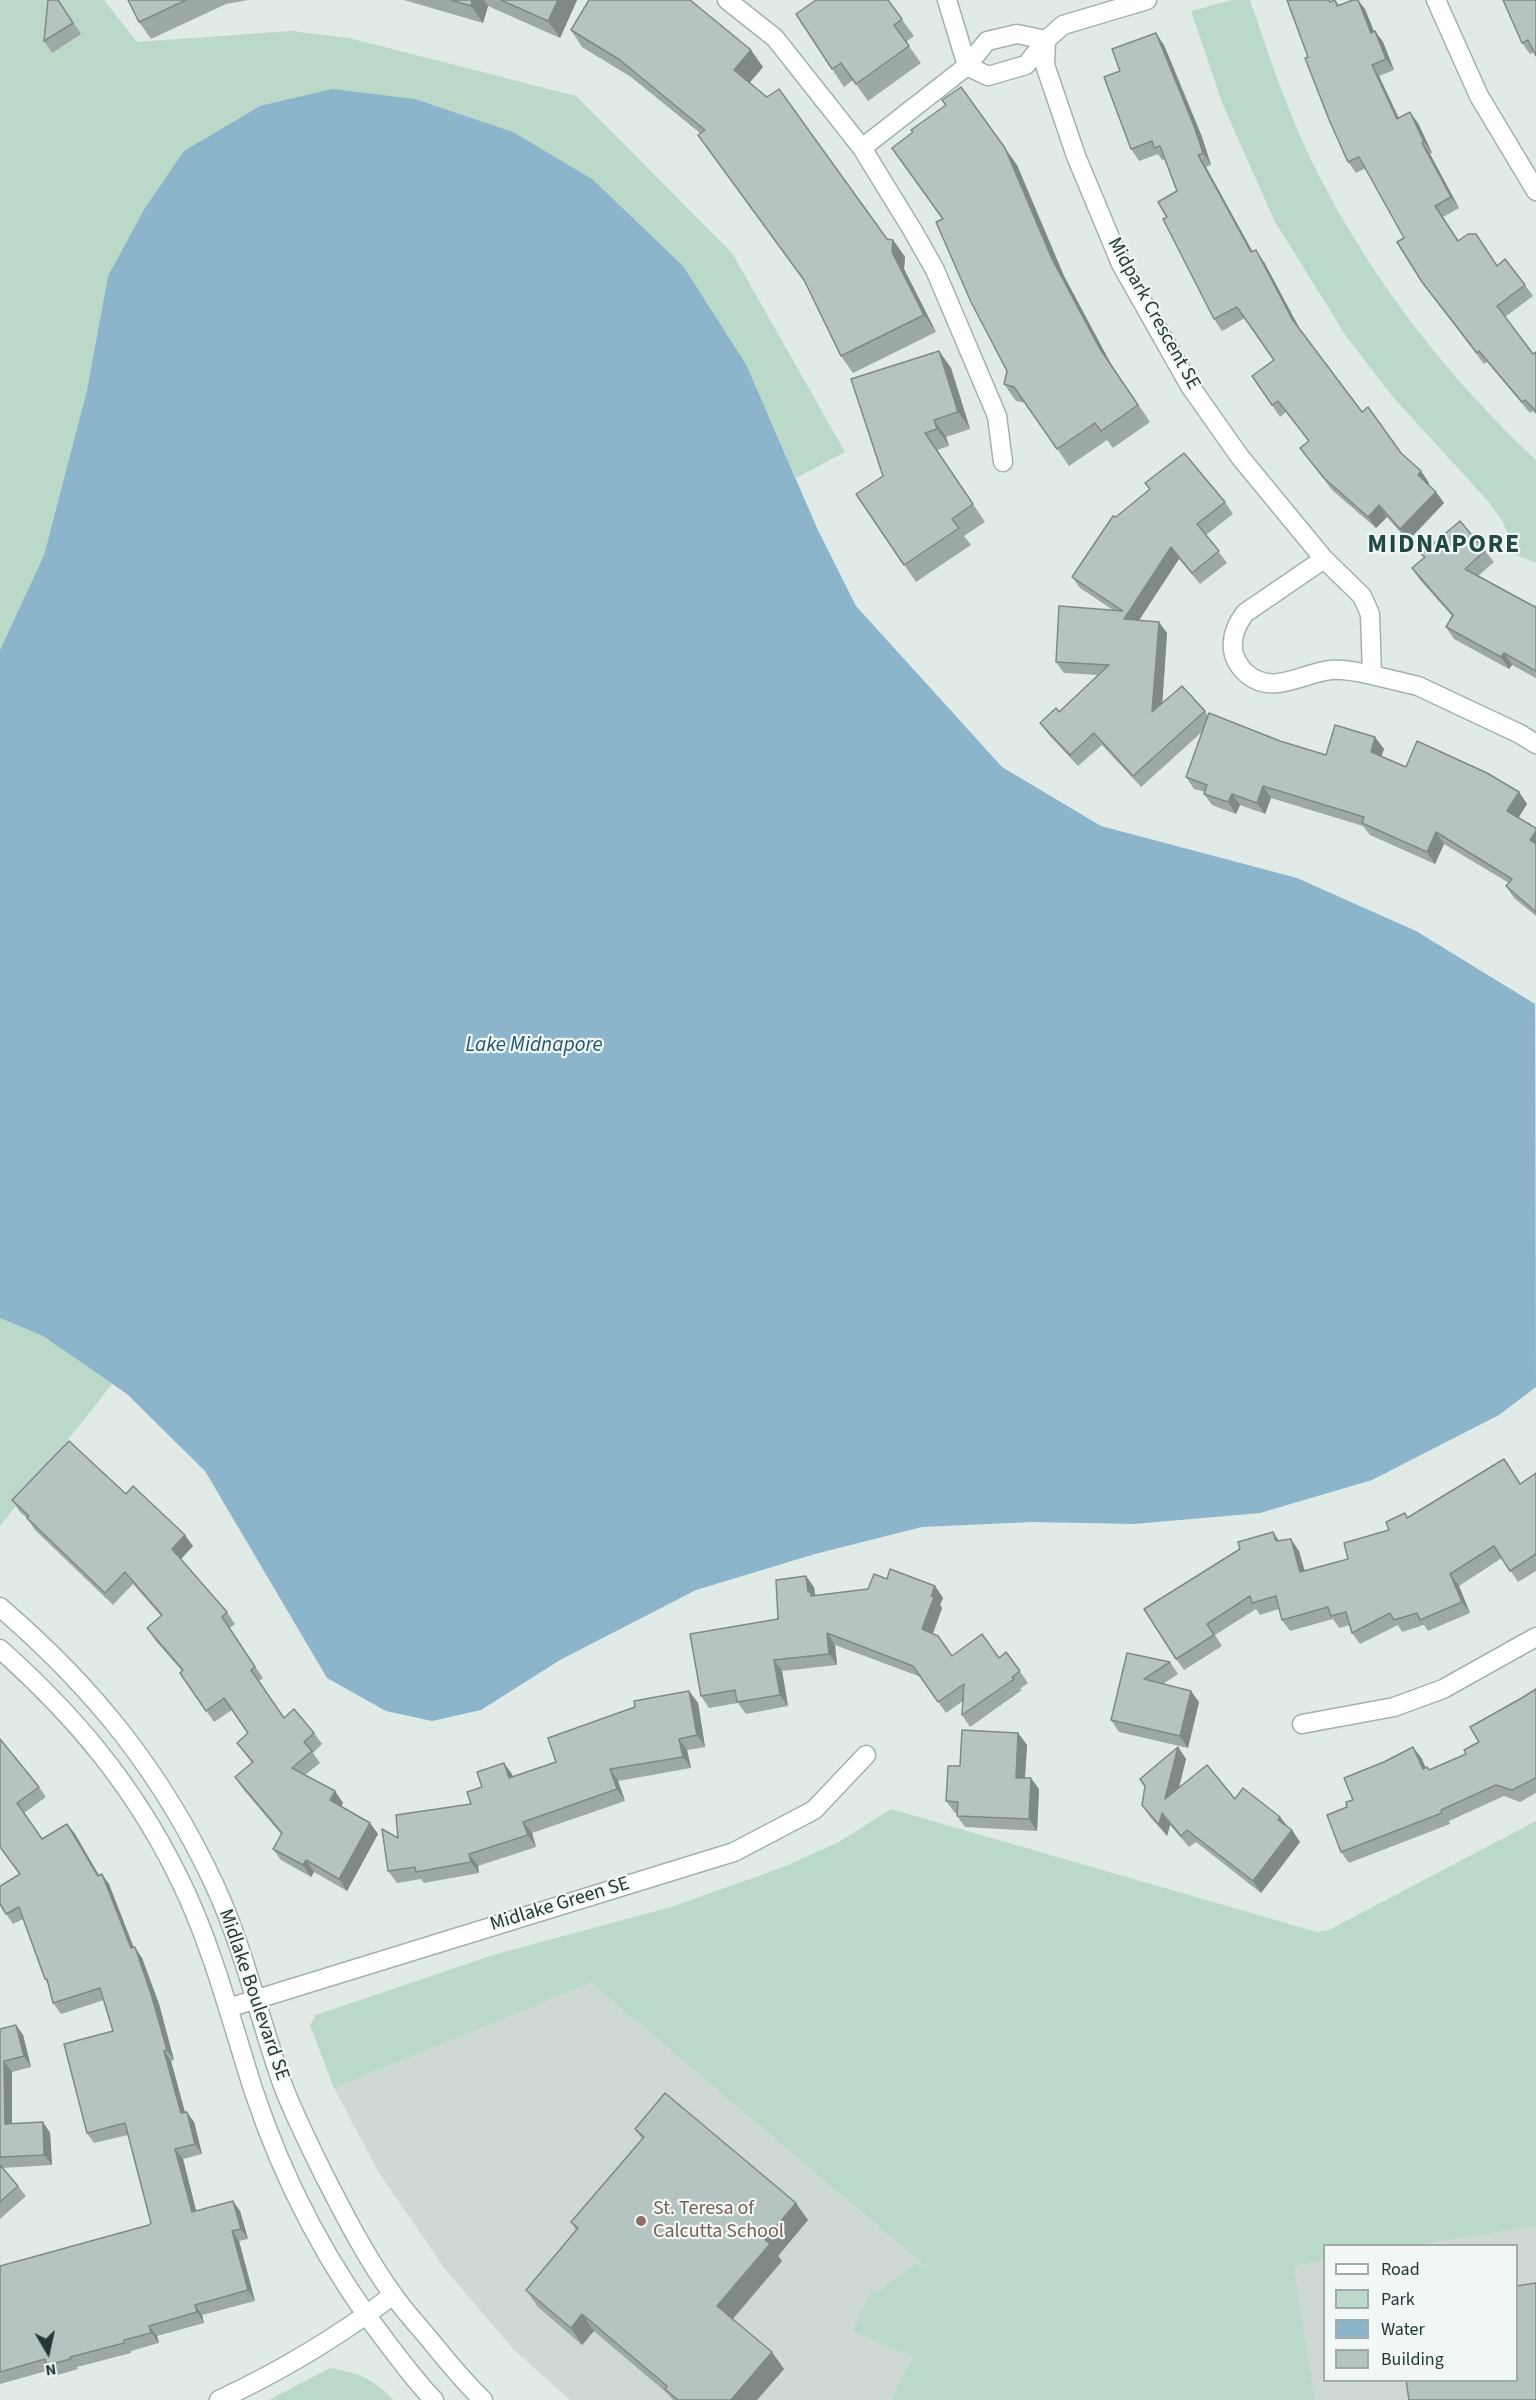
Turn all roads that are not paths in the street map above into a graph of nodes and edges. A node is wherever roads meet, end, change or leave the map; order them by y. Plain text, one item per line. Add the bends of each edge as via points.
1 (727, 0) edge
2 (947, 0) edge
3 (1146, 0) edge
4 (1436, 0) edge
5 (1046, 40) junction
6 (967, 66) junction
7 (862, 148) junction
8 (1536, 191) edge
9 (1003, 462) dead end
10 (1324, 559) junction
11 (1372, 675) junction
12 (1536, 744) edge
13 (0, 1607) edge
14 (1536, 1637) edge
15 (0, 1649) edge
16 (1302, 1724) dead end
17 (866, 1755) dead end
18 (256, 1999) junction
19 (228, 2008) junction
20 (393, 2295) junction
21 (366, 2316) junction
22 (219, 2400) edge
23 (434, 2400) edge
24 (483, 2400) edge

1 - 7 street via 775,38
2 - 6 street
3 - 5 street via 1063,25
4 - 8 street via 1479,96
5 - 6 street via 1017,34 987,41
5 - 6 street via 1026,65 988,76
5 - 10 street, Midpark Crescent SE via 1045,65 1076,156 1121,264 1191,386 1240,457
6 - 7 street
7 - 9 street via 935,270 997,416
10 - 11 street, Midpark Crescent SE via 1362,596 1370,614
10 - 11 street via 1245,613 1233,635 1236,660 1250,676 1270,684 1330,670
11 - 12 street via 1418,686
13 - 18 street, Midlake Boulevard SE via 89,1692 169,1799 216,1888
14 - 16 street via 1443,1689 1394,1707
15 - 19 street, Midlake Boulevard SE via 76,1724 132,1796 178,1876 210,1952
17 - 18 street, Midlake Green SE via 814,1810 734,1852
18 - 19 street, Midlake Green SE
18 - 20 street, Midlake Boulevard SE via 283,2085 310,2146 352,2230
19 - 21 street, Midlake Boulevard SE via 286,2177 331,2262
20 - 21 street
20 - 24 street, Midlake Boulevard SE via 460,2378
21 - 22 street via 303,2357
21 - 23 street, Midlake Boulevard SE

